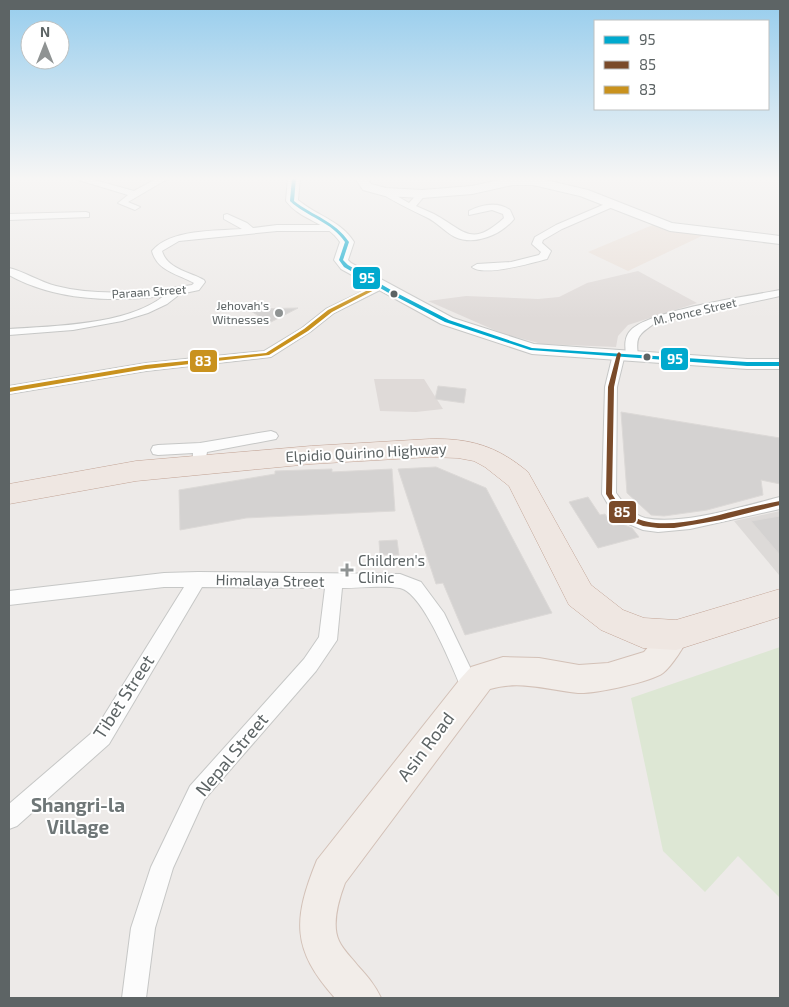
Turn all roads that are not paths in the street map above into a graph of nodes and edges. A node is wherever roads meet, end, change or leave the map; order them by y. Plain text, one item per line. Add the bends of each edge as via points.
1 (244, 225) edge
2 (331, 225) edge
3 (444, 225) edge
4 (502, 225) edge
5 (564, 225) edge
6 (665, 225) edge
7 (336, 228) junction
8 (250, 230) junction
9 (780, 240) edge
10 (477, 267) dead end
11 (9, 271) edge
12 (380, 286) junction
13 (177, 291) junction
14 (780, 293) edge
15 (9, 332) edge
16 (626, 355) junction
17 (780, 364) edge
18 (9, 390) edge
19 (271, 436) dead end
20 (158, 450) dead end
21 (200, 456) junction
22 (9, 494) edge
23 (780, 503) edge
24 (198, 579) junction
25 (334, 582) junction
26 (9, 598) edge
27 (780, 603) edge
28 (676, 635) junction
29 (471, 688) junction
30 (9, 818) edge
31 (134, 998) edge
32 (361, 998) edge

1 - 8 street
2 - 7 main road
3 - 4 street via 471,238
5 - 10 street via 538,239 537,244 546,250 543,257 511,265
6 - 9 main road
7 - 8 street, Paraan Street
7 - 12 main road via 347,242 341,260
8 - 13 street, Paraan Street via 177,238 161,247 157,251 161,262 200,282 195,288
11 - 13 street, Paraan Street via 38,285 77,293
12 - 16 main road via 447,321 508,343 532,349
12 - 18 street via 330,311 267,354 146,367
13 - 15 street via 151,309 113,319 62,328
14 - 16 street, M. Ponce Street via 651,321 635,332
16 - 17 main road
16 - 23 street, M. Ponce Street via 612,387 608,494 614,506 646,525 669,527
19 - 21 street
20 - 21 street
21 - 22 highway, Elpidio Quirino Highway
21 - 28 highway, Elpidio Quirino Highway via 311,455 442,447 486,454 506,466 524,485 580,594 612,620 629,628 643,633
24 - 25 street, Himalaya Street
24 - 26 street, Himalaya Street
24 - 30 street, Tibet Street via 102,737
25 - 29 street, Himalaya Street via 400,581 415,587 438,618
25 - 31 street, Nepal Street via 328,640 310,665 197,793 180,826 162,867 143,928
27 - 28 highway, Elpidio Quirino Highway
28 - 29 main road, Asin Road via 653,663 608,677 580,679 539,672 503,672 481,677
29 - 32 main road, Asin Road via 330,873 319,902 316,930 322,950 331,966

